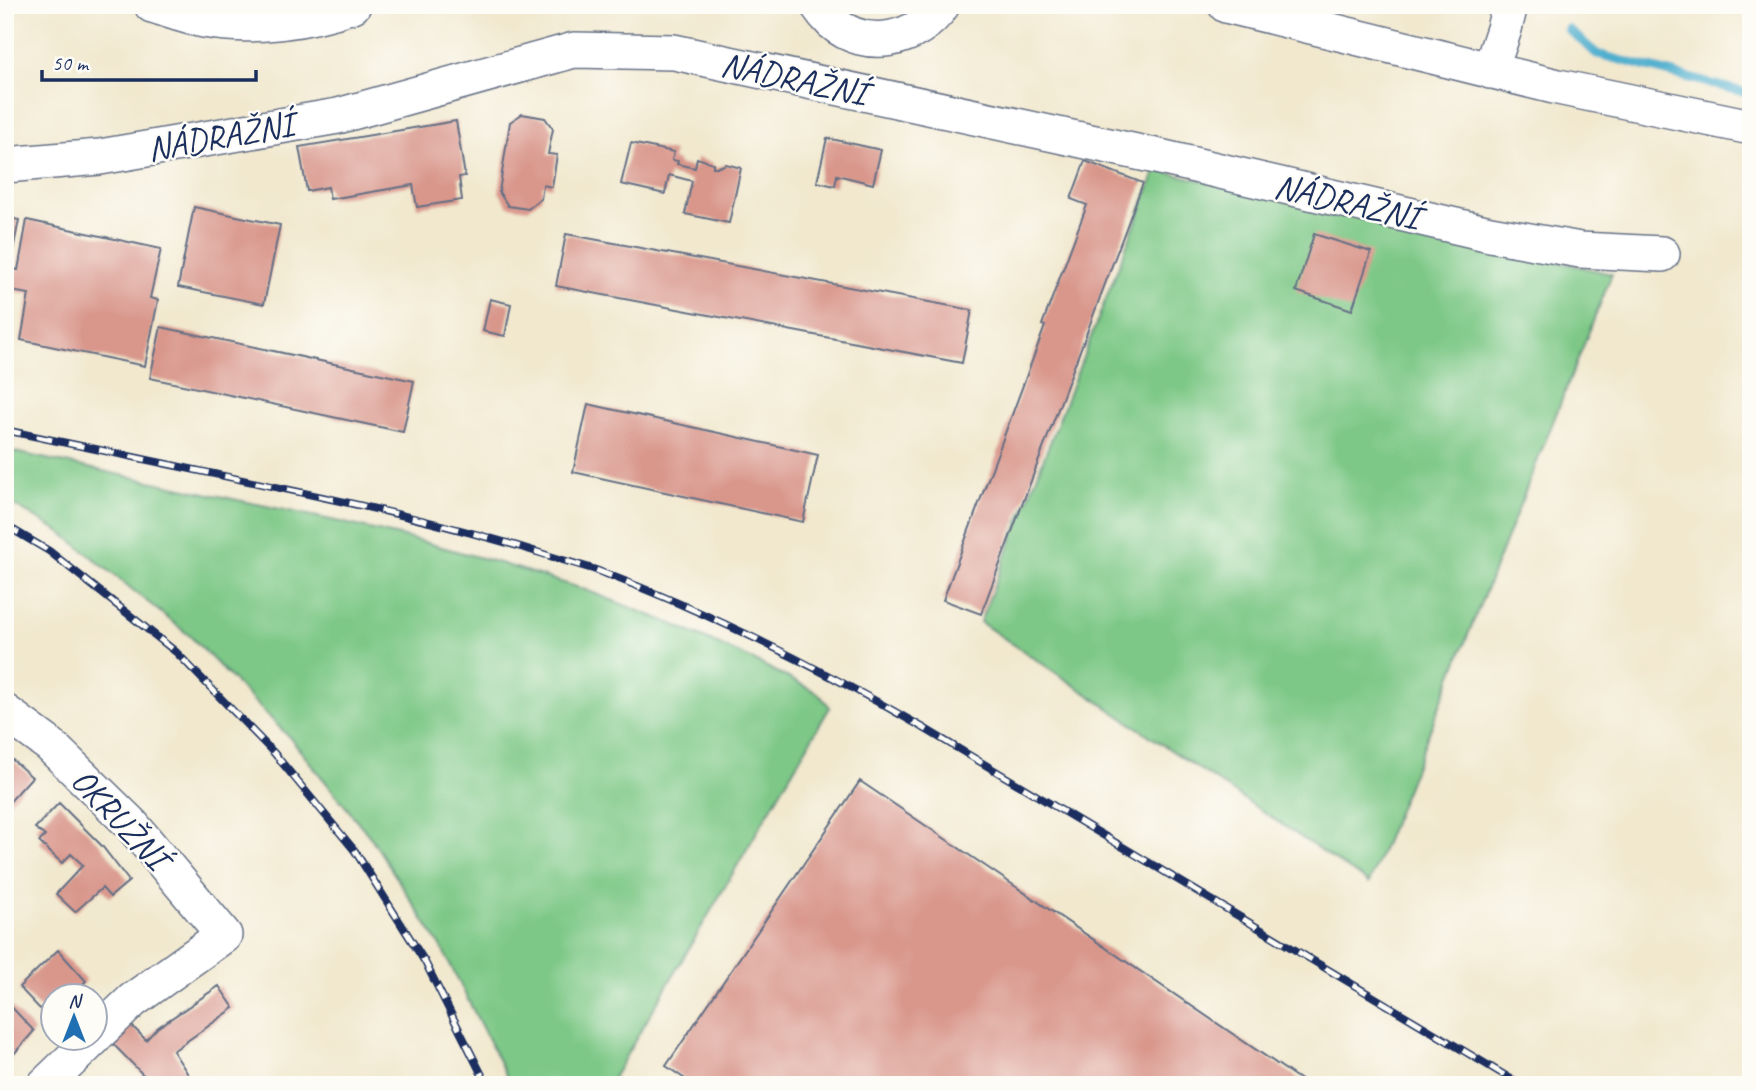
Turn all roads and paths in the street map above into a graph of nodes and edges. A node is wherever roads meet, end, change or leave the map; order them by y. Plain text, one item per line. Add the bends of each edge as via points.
1 (152, 5) edge
2 (353, 5) edge
3 (818, 5) edge
4 (942, 5) edge
5 (1226, 5) edge
6 (1510, 5) edge
7 (1490, 71) junction
8 (1751, 127) edge
9 (5, 164) edge
10 (1661, 254) dead end
11 (5, 712) edge
12 (108, 1024) edge
13 (79, 1052) edge
14 (45, 1085) edge

1 - 2 street via 204,20 239,23 286,22
3 - 4 street via 852,34 874,40 918,30
5 - 7 street
6 - 7 street
7 - 8 street
9 - 10 street, NÁDRAŽNÍ via 100,157 338,116 574,50 674,52 1490,234 1580,250
11 - 12 street, OKRUŽNÍ via 50,745 131,824 224,935 133,1000
13 - 14 street

